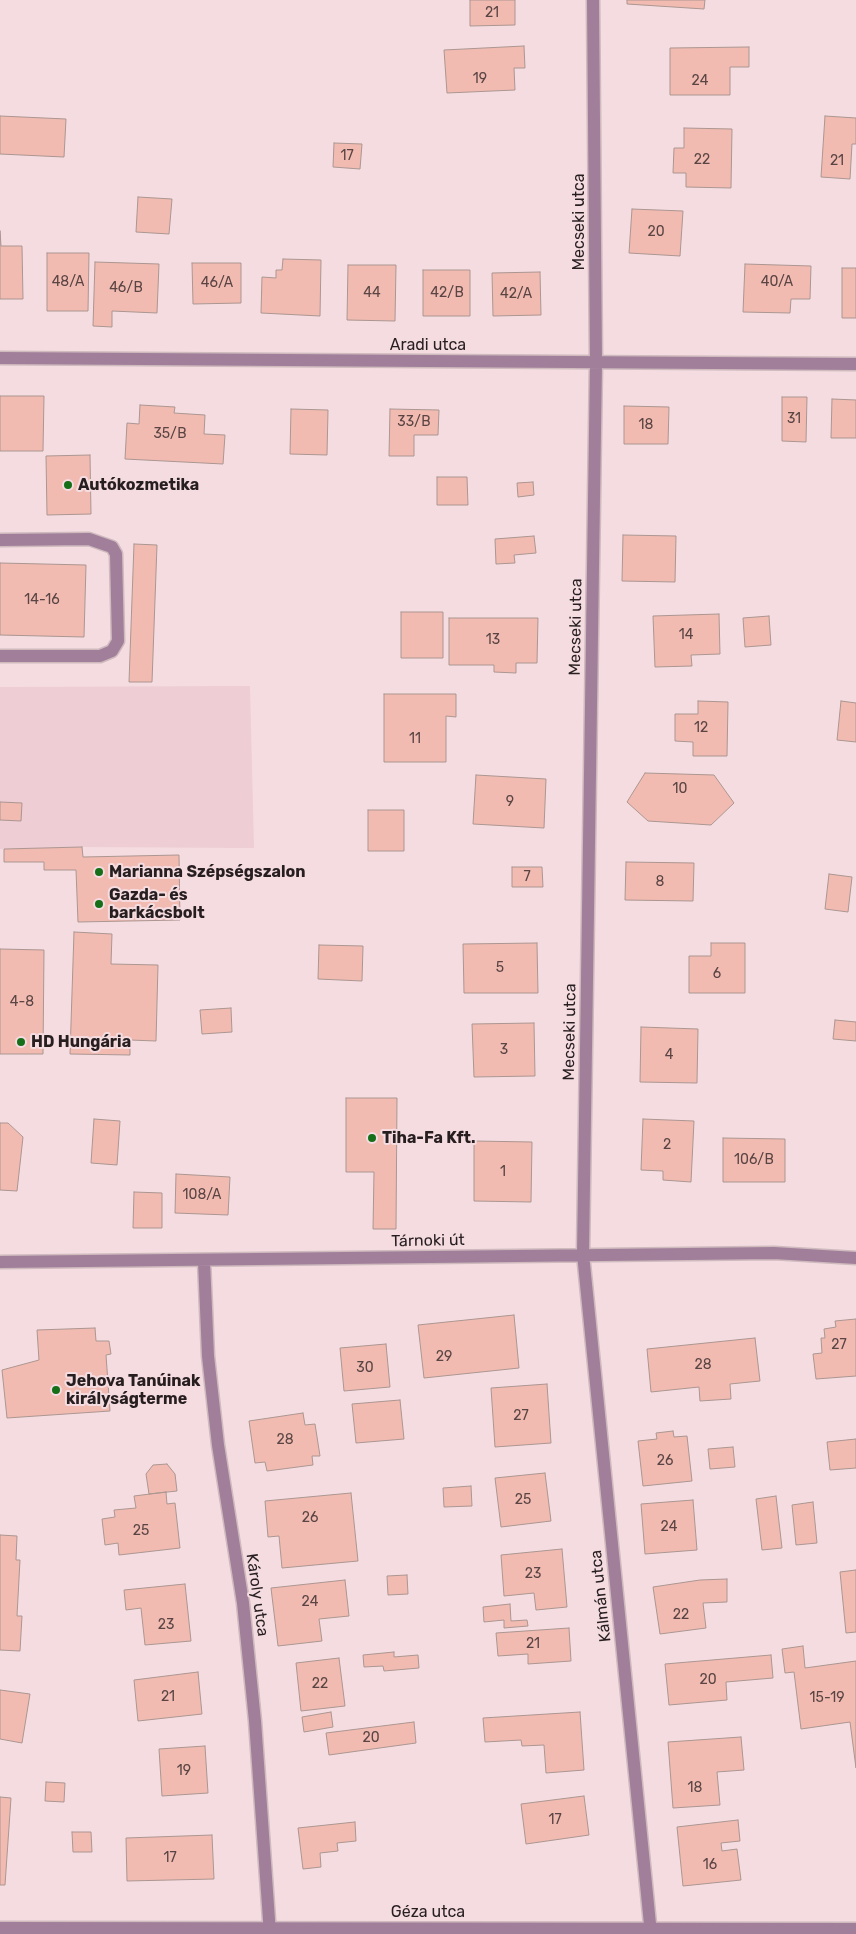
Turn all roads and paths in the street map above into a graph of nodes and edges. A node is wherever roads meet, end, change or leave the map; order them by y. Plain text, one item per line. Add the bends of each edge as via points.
1 (594, 0) edge
2 (0, 358) edge
3 (596, 362) junction
4 (856, 364) edge
5 (0, 540) edge
6 (0, 656) edge
7 (583, 1254) junction
8 (856, 1258) edge
9 (204, 1261) junction
10 (0, 1262) edge
11 (0, 1928) edge
12 (856, 1929) edge
13 (270, 1931) edge
14 (651, 1931) edge

1 - 3 street, Mecseki utca
2 - 3 street, Aradi utca
3 - 4 street, Aradi utca
3 - 7 street, Mecseki utca
5 - 6 street via 88,540 112,546 116,554 118,641 112,651 100,656
7 - 8 street, Tárnoki út via 774,1253
7 - 9 street, Tárnoki út
7 - 14 street, Kálmán utca
9 - 10 street, Tárnoki út
9 - 13 street, Károly utca via 208,1356 218,1445 243,1603 255,1721
11 - 13 street, Géza utca
12 - 14 street, Géza utca
13 - 14 street, Géza utca

